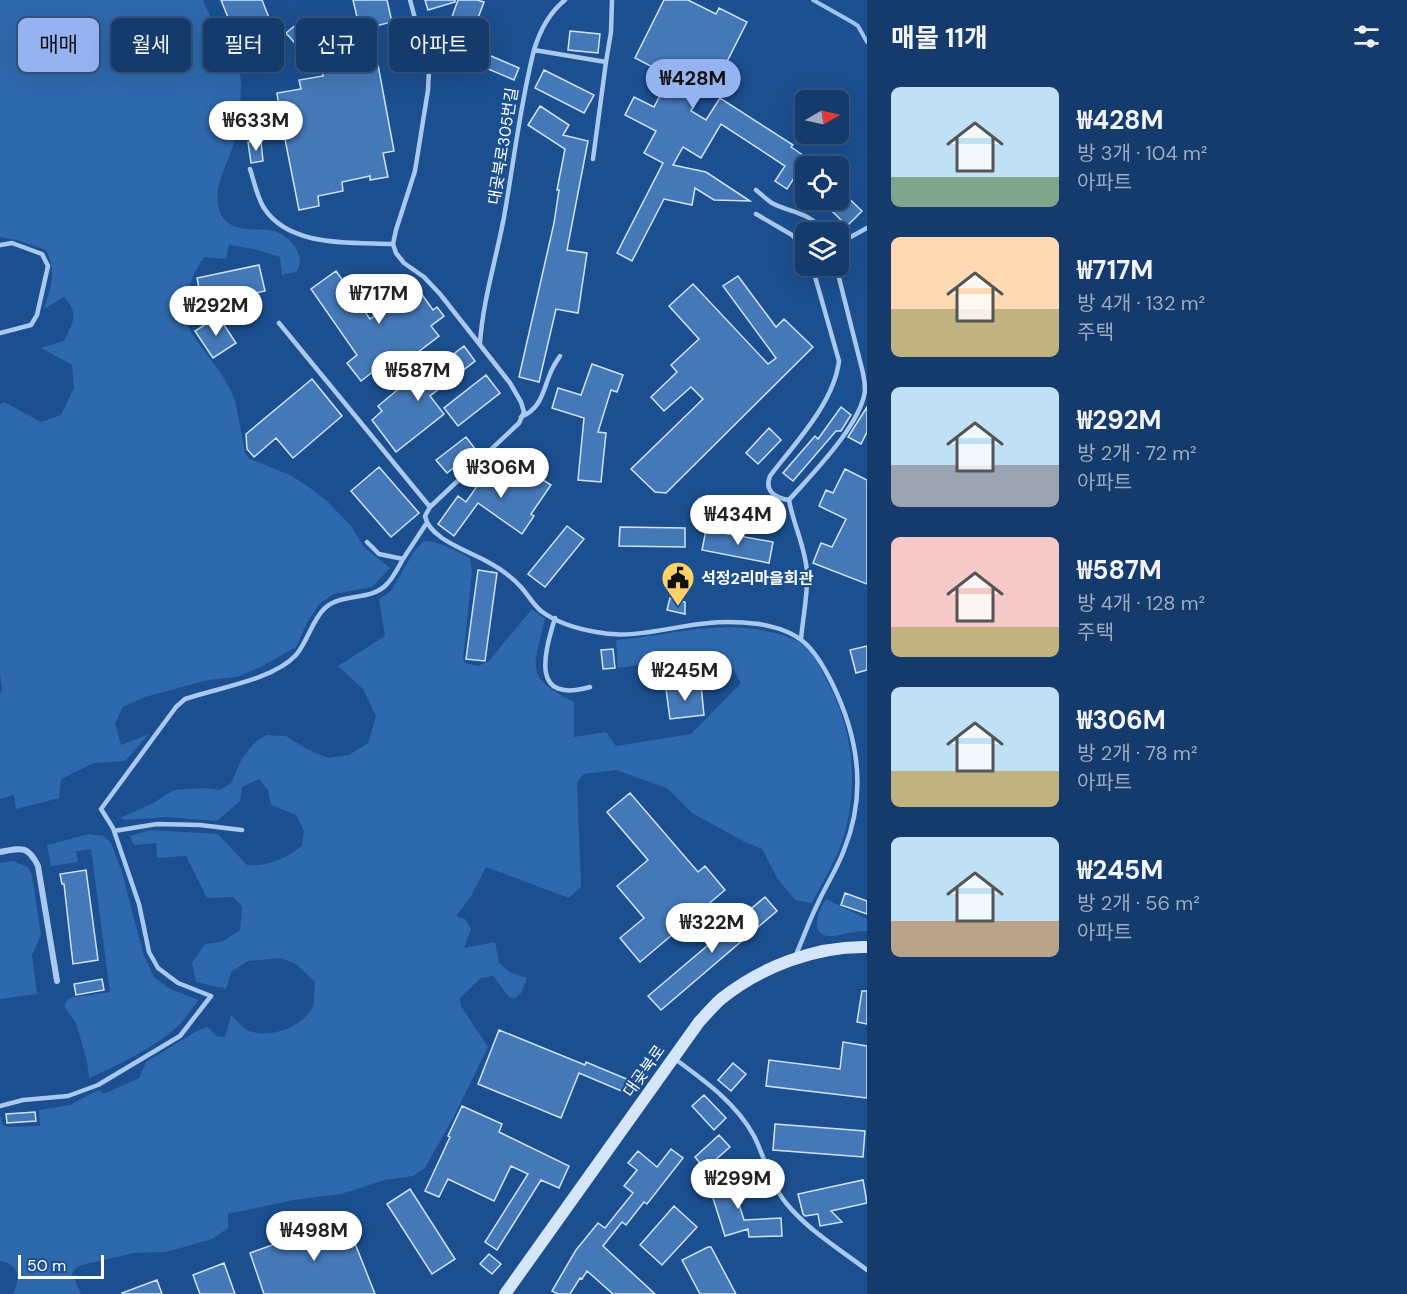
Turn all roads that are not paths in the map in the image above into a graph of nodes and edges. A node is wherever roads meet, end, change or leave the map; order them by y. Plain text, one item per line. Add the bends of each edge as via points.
1 (410, 0) edge
2 (565, 0) edge
3 (612, 0) edge
4 (534, 50) junction
5 (606, 62) junction
6 (593, 159) dead end
7 (250, 169) dead end
8 (756, 190) dead end
9 (756, 214) dead end
10 (813, 222) edge
11 (867, 228) edge
12 (795, 238) edge
13 (849, 238) edge
14 (393, 244) junction
15 (0, 245) edge
16 (815, 276) edge
17 (839, 276) edge
18 (279, 323) dead end
19 (0, 333) edge
20 (480, 343) junction
21 (560, 356) dead end
22 (864, 401) edge
23 (521, 417) junction
24 (776, 498) junction
25 (789, 500) junction
26 (430, 507) junction
27 (703, 513) dead end
28 (426, 524) junction
29 (367, 542) dead end
30 (403, 559) junction
31 (555, 618) junction
32 (801, 639) junction
33 (590, 687) dead end
34 (242, 830) dead end
35 (114, 831) junction
36 (0, 852) edge
37 (867, 947) edge
38 (793, 959) junction
39 (57, 981) dead end
40 (674, 1058) junction
41 (0, 1106) edge
42 (867, 1270) edge
43 (505, 1294) edge

1 - 14 lane via 429,70 428,90 415,171
2 - 4 lane, 대곶북로305번길 via 541,30
3 - 5 lane
4 - 5 lane
4 - 20 lane, 대곶북로305번길
5 - 6 lane
7 - 14 lane via 263,207 276,222 314,239
8 - 10 lane via 772,203
9 - 12 lane
11 - 13 lane
14 - 20 lane via 404,263 424,277
15 - 19 lane via 12,243 42,254 48,266 31,325
16 - 24 lane via 836,349 837,370 819,410 770,476 769,490
17 - 22 lane via 863,373
18 - 26 lane
20 - 23 lane via 521,402
21 - 23 lane via 537,407
22 - 25 lane via 847,430
23 - 26 lane
24 - 25 lane
24 - 27 lane
25 - 32 lane via 807,573
26 - 28 lane
28 - 30 lane
28 - 31 lane via 442,539 506,572 542,612
29 - 30 lane via 380,554
30 - 35 lane via 378,591 333,602 325,608 302,647 287,662 264,675 185,699 176,706 101,809
31 - 32 lane via 596,632 619,635 736,622 760,624
31 - 33 lane via 546,648 546,675 564,690
32 - 38 lane via 815,653 847,717 857,760 857,788 844,850
34 - 35 lane via 157,824
35 - 41 lane via 139,904 148,952 158,968 178,983 211,996 180,1036 98,1085 68,1096
36 - 39 street via 20,848 32,853 38,866
37 - 38 street, 대곶북로 via 826,950
38 - 40 street, 대곶북로 via 719,1000
40 - 42 lane via 710,1084 746,1122 772,1180 798,1217
40 - 43 street, 대곶북로

